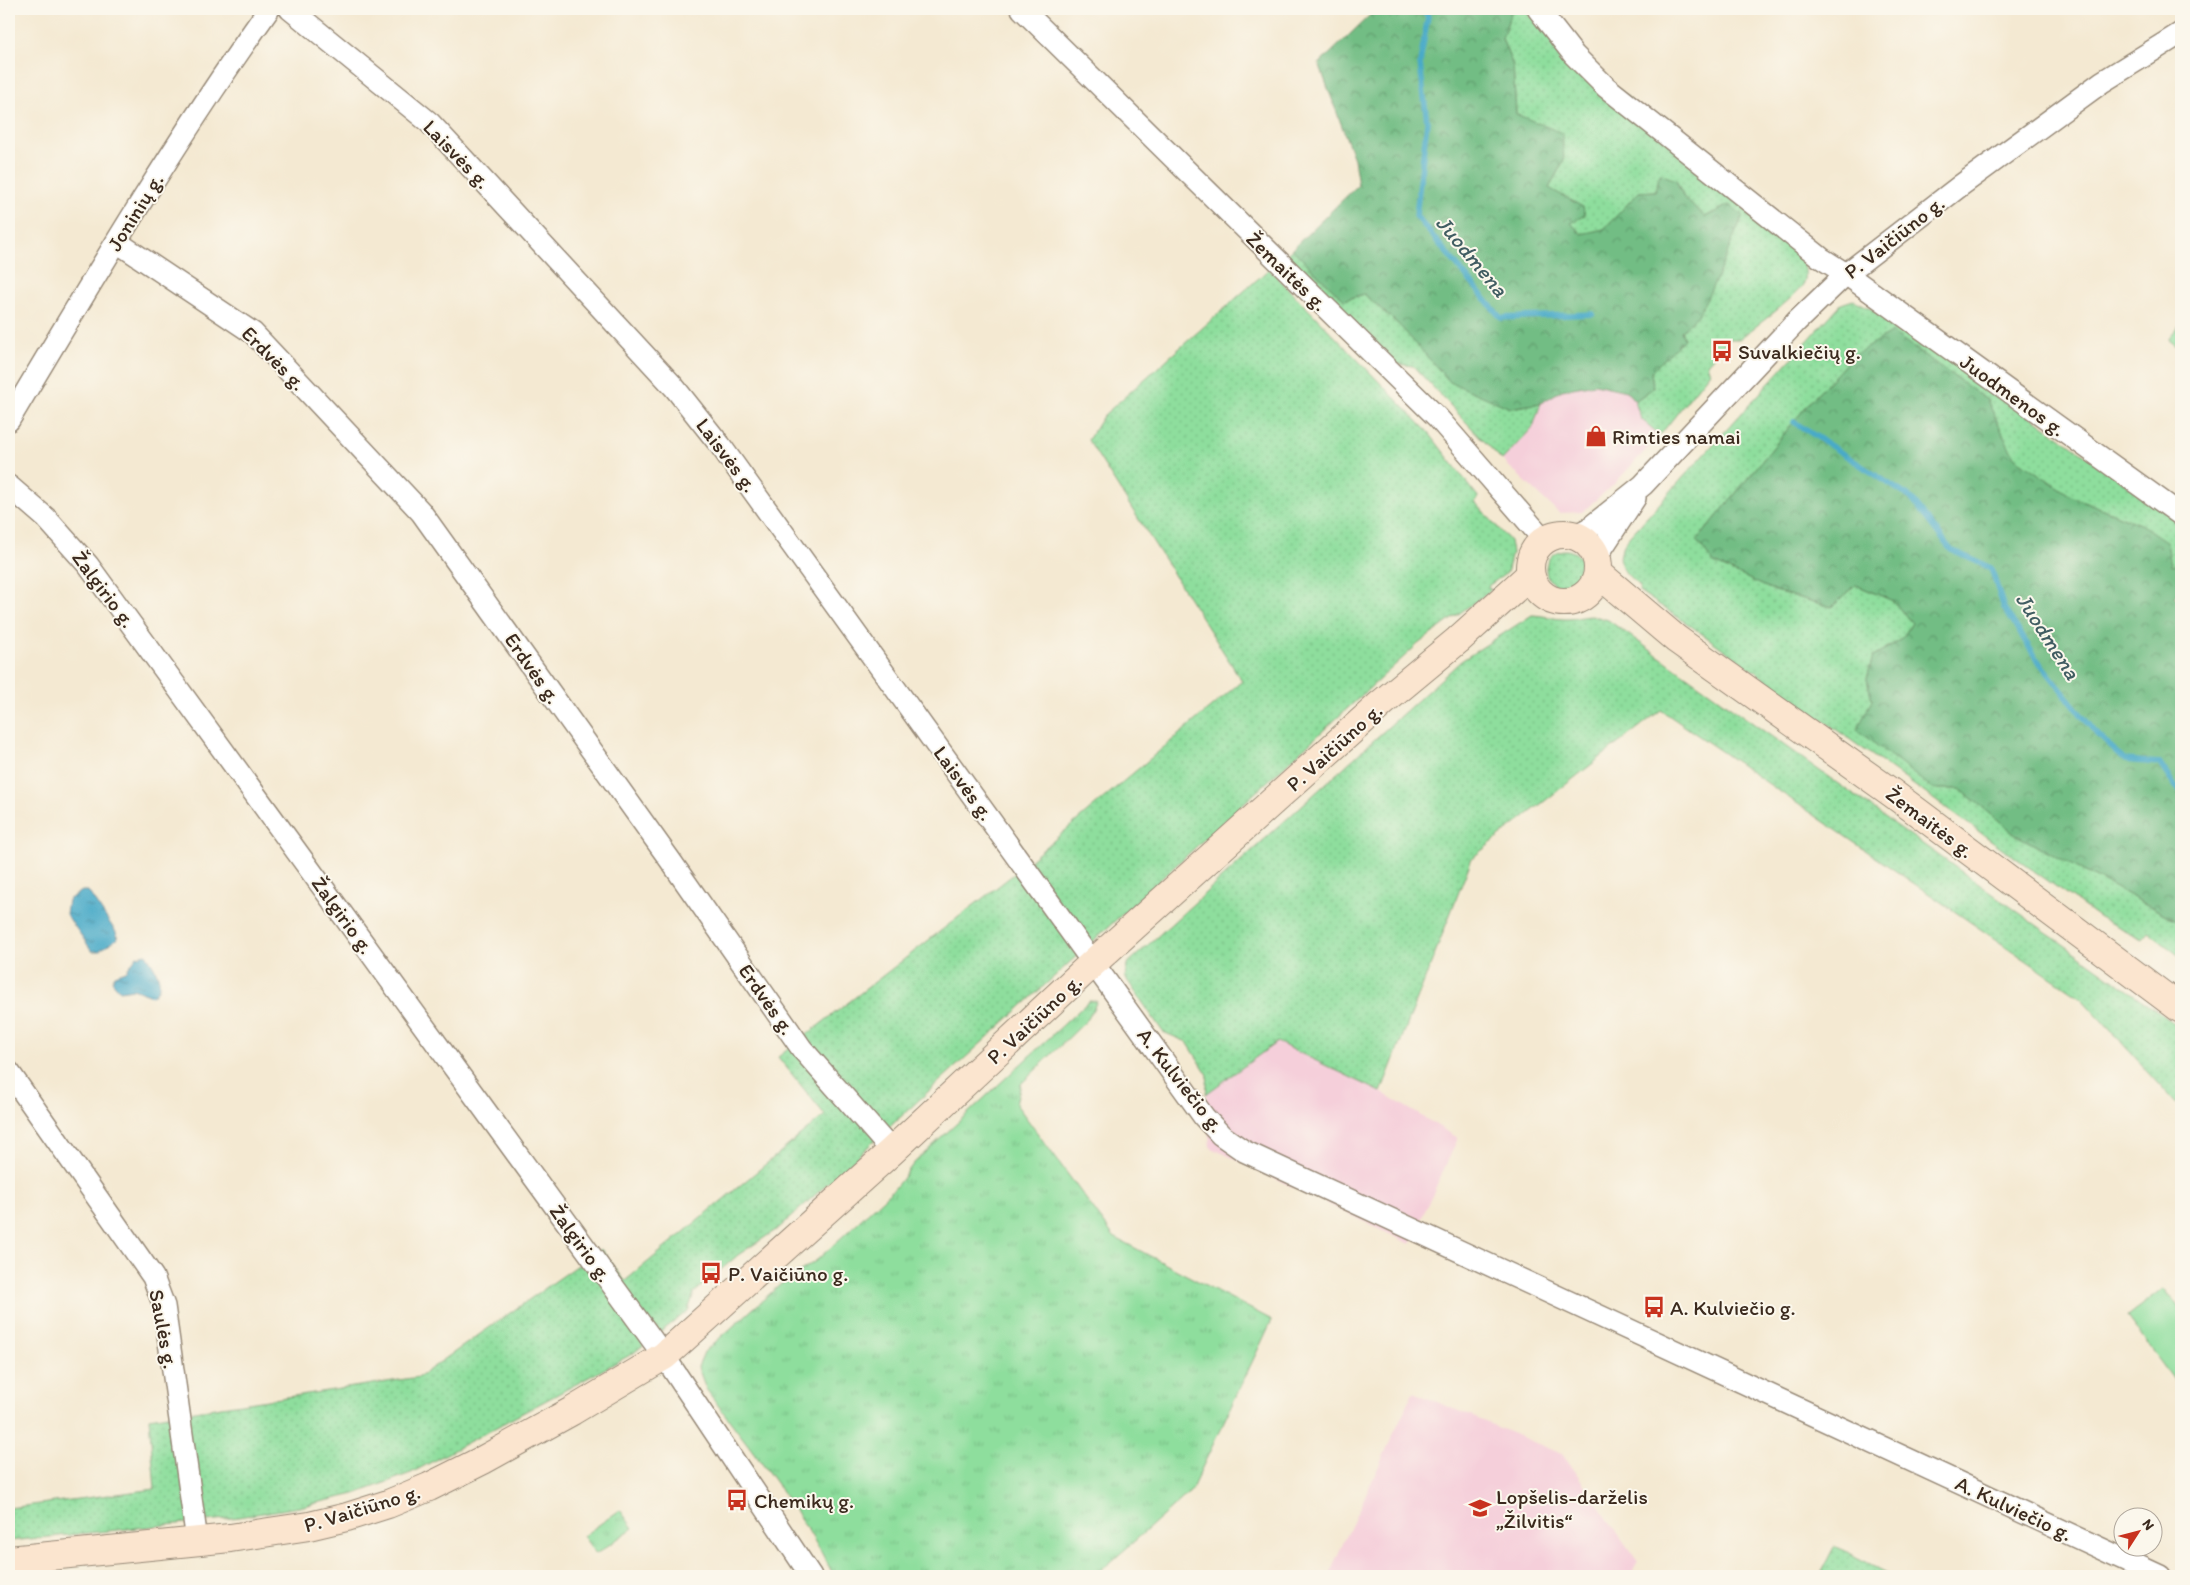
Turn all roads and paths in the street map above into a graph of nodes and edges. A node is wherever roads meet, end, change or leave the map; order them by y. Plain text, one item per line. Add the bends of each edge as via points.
1 (269, 9) edge
2 (290, 9) edge
3 (1022, 9) edge
4 (1545, 11) edge
5 (2181, 33) edge
6 (116, 242) junction
7 (1846, 274) junction
8 (9, 420) edge
9 (1643, 485) junction
10 (9, 486) edge
11 (2181, 515) edge
12 (1576, 535) junction
13 (1544, 540) junction
14 (1530, 575) junction
15 (1594, 575) junction
16 (1546, 597) junction
17 (1458, 640) junction
18 (1093, 963) junction
19 (2181, 1009) edge
20 (9, 1072) edge
21 (892, 1151) junction
22 (664, 1356) junction
23 (197, 1541) junction
24 (9, 1560) edge
25 (811, 1576) edge
26 (2160, 1576) edge

1 - 6 street, Joninių g. via 239,50
2 - 18 street, Laisvės g. via 430,123 674,387 813,572
3 - 13 street, Žemaitės g. via 1438,418
4 - 7 street via 1574,55 1606,87 1821,258
5 - 7 street, P. Vaičiūno g. via 2102,82
6 - 8 street, Joninių g.
6 - 21 street, Erdvės g. via 253,333 421,512 802,1049
7 - 9 street, P. Vaičiūno g. via 1796,322
7 - 11 street, Juodmenos g.
9 - 12 street, P. Vaičiūno g.
9 - 15 street, P. Vaičiūno g.
10 - 22 street, Žalgirio g. via 46,518 88,565
12 - 13 main road via 1559,534
12 - 15 main road via 1585,540
13 - 14 main road via 1530,562
14 - 16 main road via 1536,588
14 - 17 main road, P. Vaičiūno g.
15 - 16 main road via 1574,601 1560,602
15 - 19 main road, Žemaitės g. via 1676,639 1892,793
16 - 17 main road, P. Vaičiūno g.
17 - 18 main road, P. Vaičiūno g.
18 - 21 main road, P. Vaičiūno g.
18 - 26 street, A. Kulviečio g. via 1204,1117 1220,1135 1244,1151
20 - 23 street, Saulės g. via 153,1277 164,1306
21 - 22 main road, P. Vaičiūno g.
22 - 23 main road, P. Vaičiūno g. via 483,1460 396,1501 309,1526
22 - 25 street
23 - 24 main road, P. Vaičiūno g.

